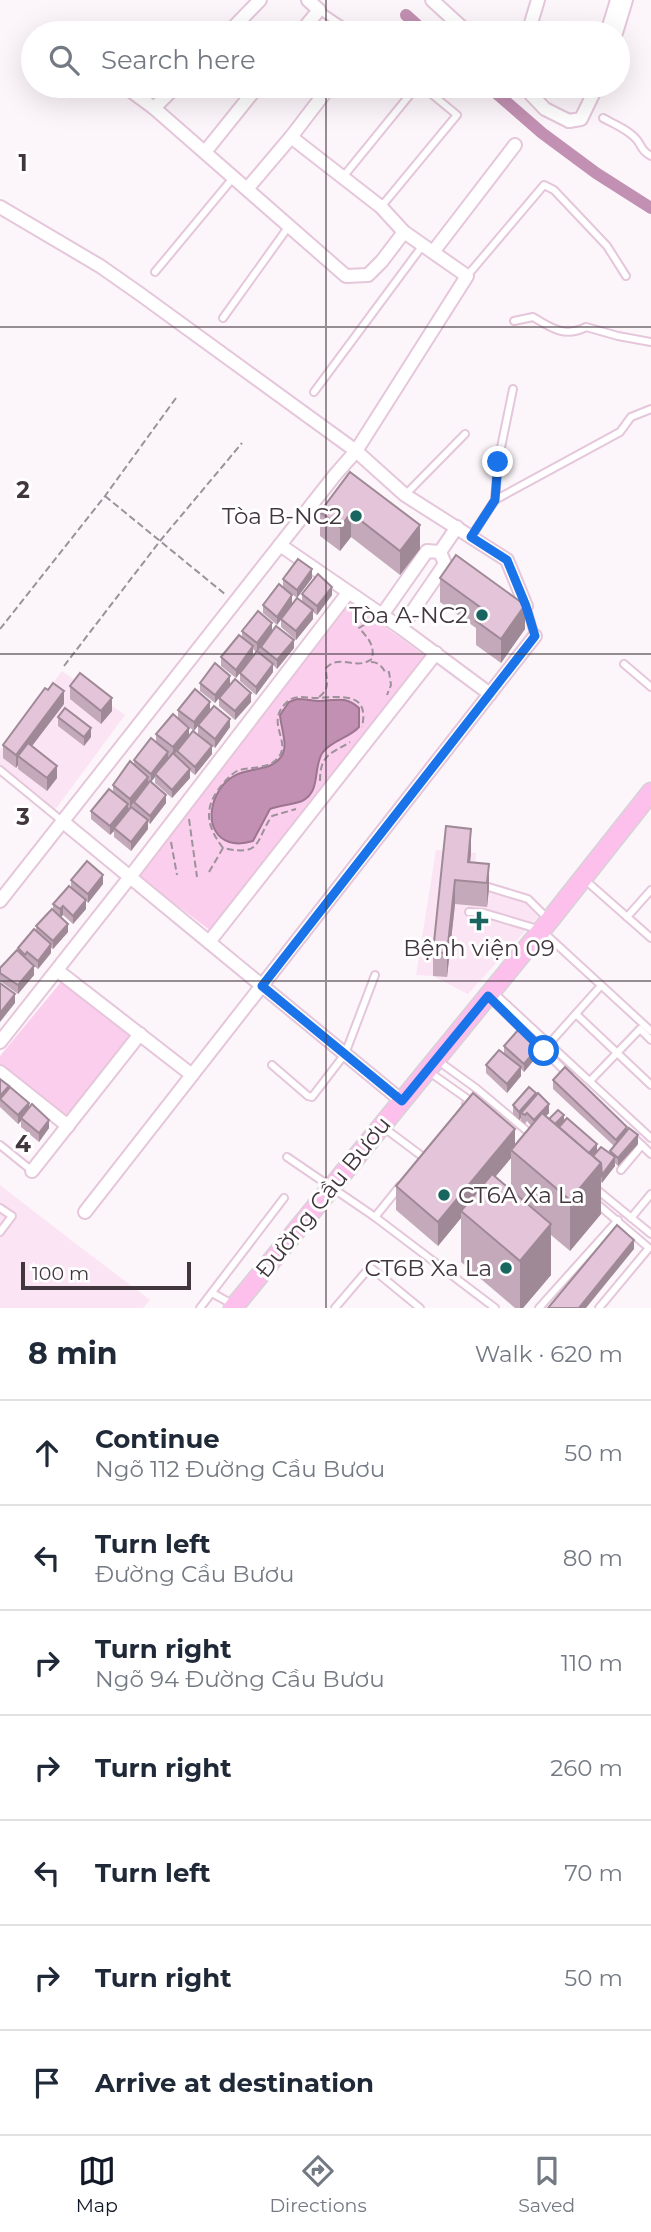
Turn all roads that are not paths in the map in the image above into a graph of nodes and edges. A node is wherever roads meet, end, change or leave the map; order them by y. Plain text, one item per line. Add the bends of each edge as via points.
1 (260, 0) edge
2 (308, 0) edge
3 (432, 0) edge
4 (538, 0) edge
5 (617, 0) edge
6 (626, 0) edge
7 (319, 10) junction
8 (240, 21) edge
9 (310, 21) edge
10 (335, 21) edge
11 (455, 21) edge
12 (531, 21) edge
13 (611, 21) edge
14 (620, 21) edge
15 (140, 98) edge
16 (164, 98) edge
17 (248, 98) edge
18 (321, 98) edge
19 (409, 98) edge
20 (435, 98) edge
21 (534, 98) edge
22 (581, 98) edge
23 (591, 98) edge
24 (154, 108) junction
25 (603, 118) dead end
26 (569, 121) junction
27 (291, 137) junction
28 (515, 145) dead end
29 (205, 152) junction
30 (651, 156) edge
31 (343, 177) junction
32 (233, 178) junction
33 (247, 189) junction
34 (0, 207) edge
35 (381, 207) junction
36 (289, 226) junction
37 (404, 232) junction
38 (428, 249) junction
39 (155, 272) dead end
40 (467, 276) junction
41 (626, 276) dead end
42 (223, 318) dead end
43 (514, 321) dead end
44 (651, 342) edge
45 (513, 389) dead end
46 (314, 392) dead end
47 (651, 409) edge
48 (465, 434) dead end
49 (356, 451) junction
50 (405, 495) junction
51 (495, 500) junction
52 (457, 527) junction
53 (471, 537) junction
54 (280, 545) junction
55 (440, 552) junction
56 (348, 593) junction
57 (526, 606) joint
58 (382, 615) junction
59 (401, 628) junction
60 (535, 636) joint
61 (436, 653) junction
62 (624, 664) dead end
63 (651, 687) edge
64 (490, 694) junction
65 (0, 770) edge
66 (651, 792) edge
67 (62, 821) junction
68 (130, 877) junction
69 (583, 878) junction
70 (477, 883) edge
71 (651, 890) edge
72 (0, 901) edge
73 (470, 912) dead end
74 (628, 916) junction
75 (545, 925) junction
76 (651, 938) edge
77 (209, 942) junction
78 (58, 971) junction
79 (375, 975) dead end
80 (262, 986) junction
81 (598, 989) dead end
82 (490, 993) junction
83 (576, 1014) junction
84 (651, 1031) edge
85 (140, 1034) junction
86 (651, 1040) edge
87 (0, 1042) edge
88 (548, 1045) junction
89 (618, 1052) junction
90 (345, 1054) junction
91 (431, 1064) junction
92 (272, 1065) dead end
93 (0, 1072) edge
94 (192, 1074) junction
95 (573, 1079) edge
96 (590, 1081) junction
97 (651, 1085) edge
98 (469, 1100) junction
99 (402, 1101) junction
100 (480, 1108) edge
101 (461, 1109) edge
102 (68, 1126) junction
103 (381, 1126) junction
104 (622, 1126) edge
105 (651, 1138) edge
106 (541, 1143) edge
107 (0, 1145) edge
108 (642, 1145) junction
109 (431, 1148) edge
110 (651, 1154) edge
111 (287, 1157) dead end
112 (423, 1157) junction
113 (415, 1167) edge
114 (621, 1170) dead end
115 (32, 1171) joint
116 (407, 1177) edge
117 (584, 1179) edge
118 (331, 1186) junction
119 (651, 1194) edge
120 (586, 1195) edge
121 (284, 1198) dead end
122 (0, 1208) edge
123 (85, 1212) dead end
124 (375, 1217) junction
125 (631, 1218) junction
126 (618, 1220) junction
127 (0, 1231) edge
128 (651, 1234) edge
129 (212, 1293) junction
130 (235, 1307) edge
131 (200, 1308) edge
132 (335, 1308) edge
133 (420, 1308) edge
134 (495, 1308) edge
135 (539, 1308) edge
136 (600, 1308) edge

1 - 8 street
2 - 7 street
3 - 11 street
4 - 12 street
5 - 13 street
6 - 14 street
7 - 9 street
7 - 10 lane
15 - 24 street
16 - 24 street
17 - 29 street
18 - 27 street
19 - 31 lane
20 - 35 lane via 457,115
21 - 26 street
22 - 26 street
23 - 26 street via 581,119
24 - 29 street
25 - 30 lane via 638,141 642,151
27 - 31 street
27 - 33 street
28 - 38 street
29 - 32 street
31 - 35 street
32 - 33 street
32 - 39 lane
33 - 36 street
34 - 49 street via 100,267
35 - 37 street
36 - 37 street via 346,276 368,275
36 - 42 lane
37 - 38 street
38 - 40 street
38 - 46 lane
40 - 41 lane via 544,186 554,190 607,246
40 - 49 street
43 - 44 lane via 533,317 565,334 586,327
45 - 51 lane
47 - 51 lane via 631,417 620,432
48 - 50 lane
49 - 50 street
49 - 54 street
50 - 52 street
51 - 53 lane
52 - 53 street
52 - 55 street
53 - 57 street via 507,560
54 - 56 street
54 - 67 street
55 - 58 street via 427,551
55 - 59 street via 445,564
56 - 58 street
56 - 68 street
57 - 60 lane
58 - 59 street
59 - 61 street
60 - 64 street
61 - 64 street
61 - 77 street
62 - 63 lane
64 - 80 street
65 - 67 lane
66 - 69 main road, Đường Cầu Bươu
67 - 68 street
67 - 72 street
68 - 77 street
68 - 78 street
69 - 74 lane
69 - 75 main road, Đường Cầu Bươu
70 - 75 lane via 528,899
71 - 74 lane
73 - 75 lane
74 - 76 lane
75 - 82 main road, Đường Cầu Bươu
75 - 84 lane
77 - 80 street
78 - 85 street
78 - 87 street
79 - 90 lane
80 - 90 street
80 - 94 street
81 - 83 lane
82 - 88 lane
82 - 91 main road, Đường Cầu Bươu
82 - 95 lane
83 - 88 lane
83 - 89 lane
85 - 94 street
85 - 102 street
86 - 89 lane via 640,1029
88 - 96 lane
89 - 96 lane
89 - 97 lane
90 - 92 lane via 312,1097
90 - 99 street
91 - 98 lane
91 - 99 main road, Đường Cầu Bươu
91 - 106 lane via 477,1089
93 - 102 street
94 - 123 street
96 - 105 lane
98 - 100 lane
98 - 101 lane
99 - 103 main road, Đường Cầu Bươu
102 - 115 street
103 - 112 lane
103 - 118 main road, Đường Cầu Bươu
104 - 108 lane
107 - 115 lane
108 - 110 lane
108 - 114 lane
109 - 112 lane
111 - 118 lane
112 - 113 lane
116 - 124 lane
117 - 125 lane
118 - 124 lane
118 - 130 main road, Đường Cầu Bươu
119 - 125 lane
120 - 126 lane
121 - 129 lane
122 - 127 lane via 12,1216
124 - 134 lane
125 - 128 lane
126 - 135 lane
126 - 136 lane via 649,1248
129 - 130 lane
129 - 131 lane
132 - 133 lane via 370,1267

